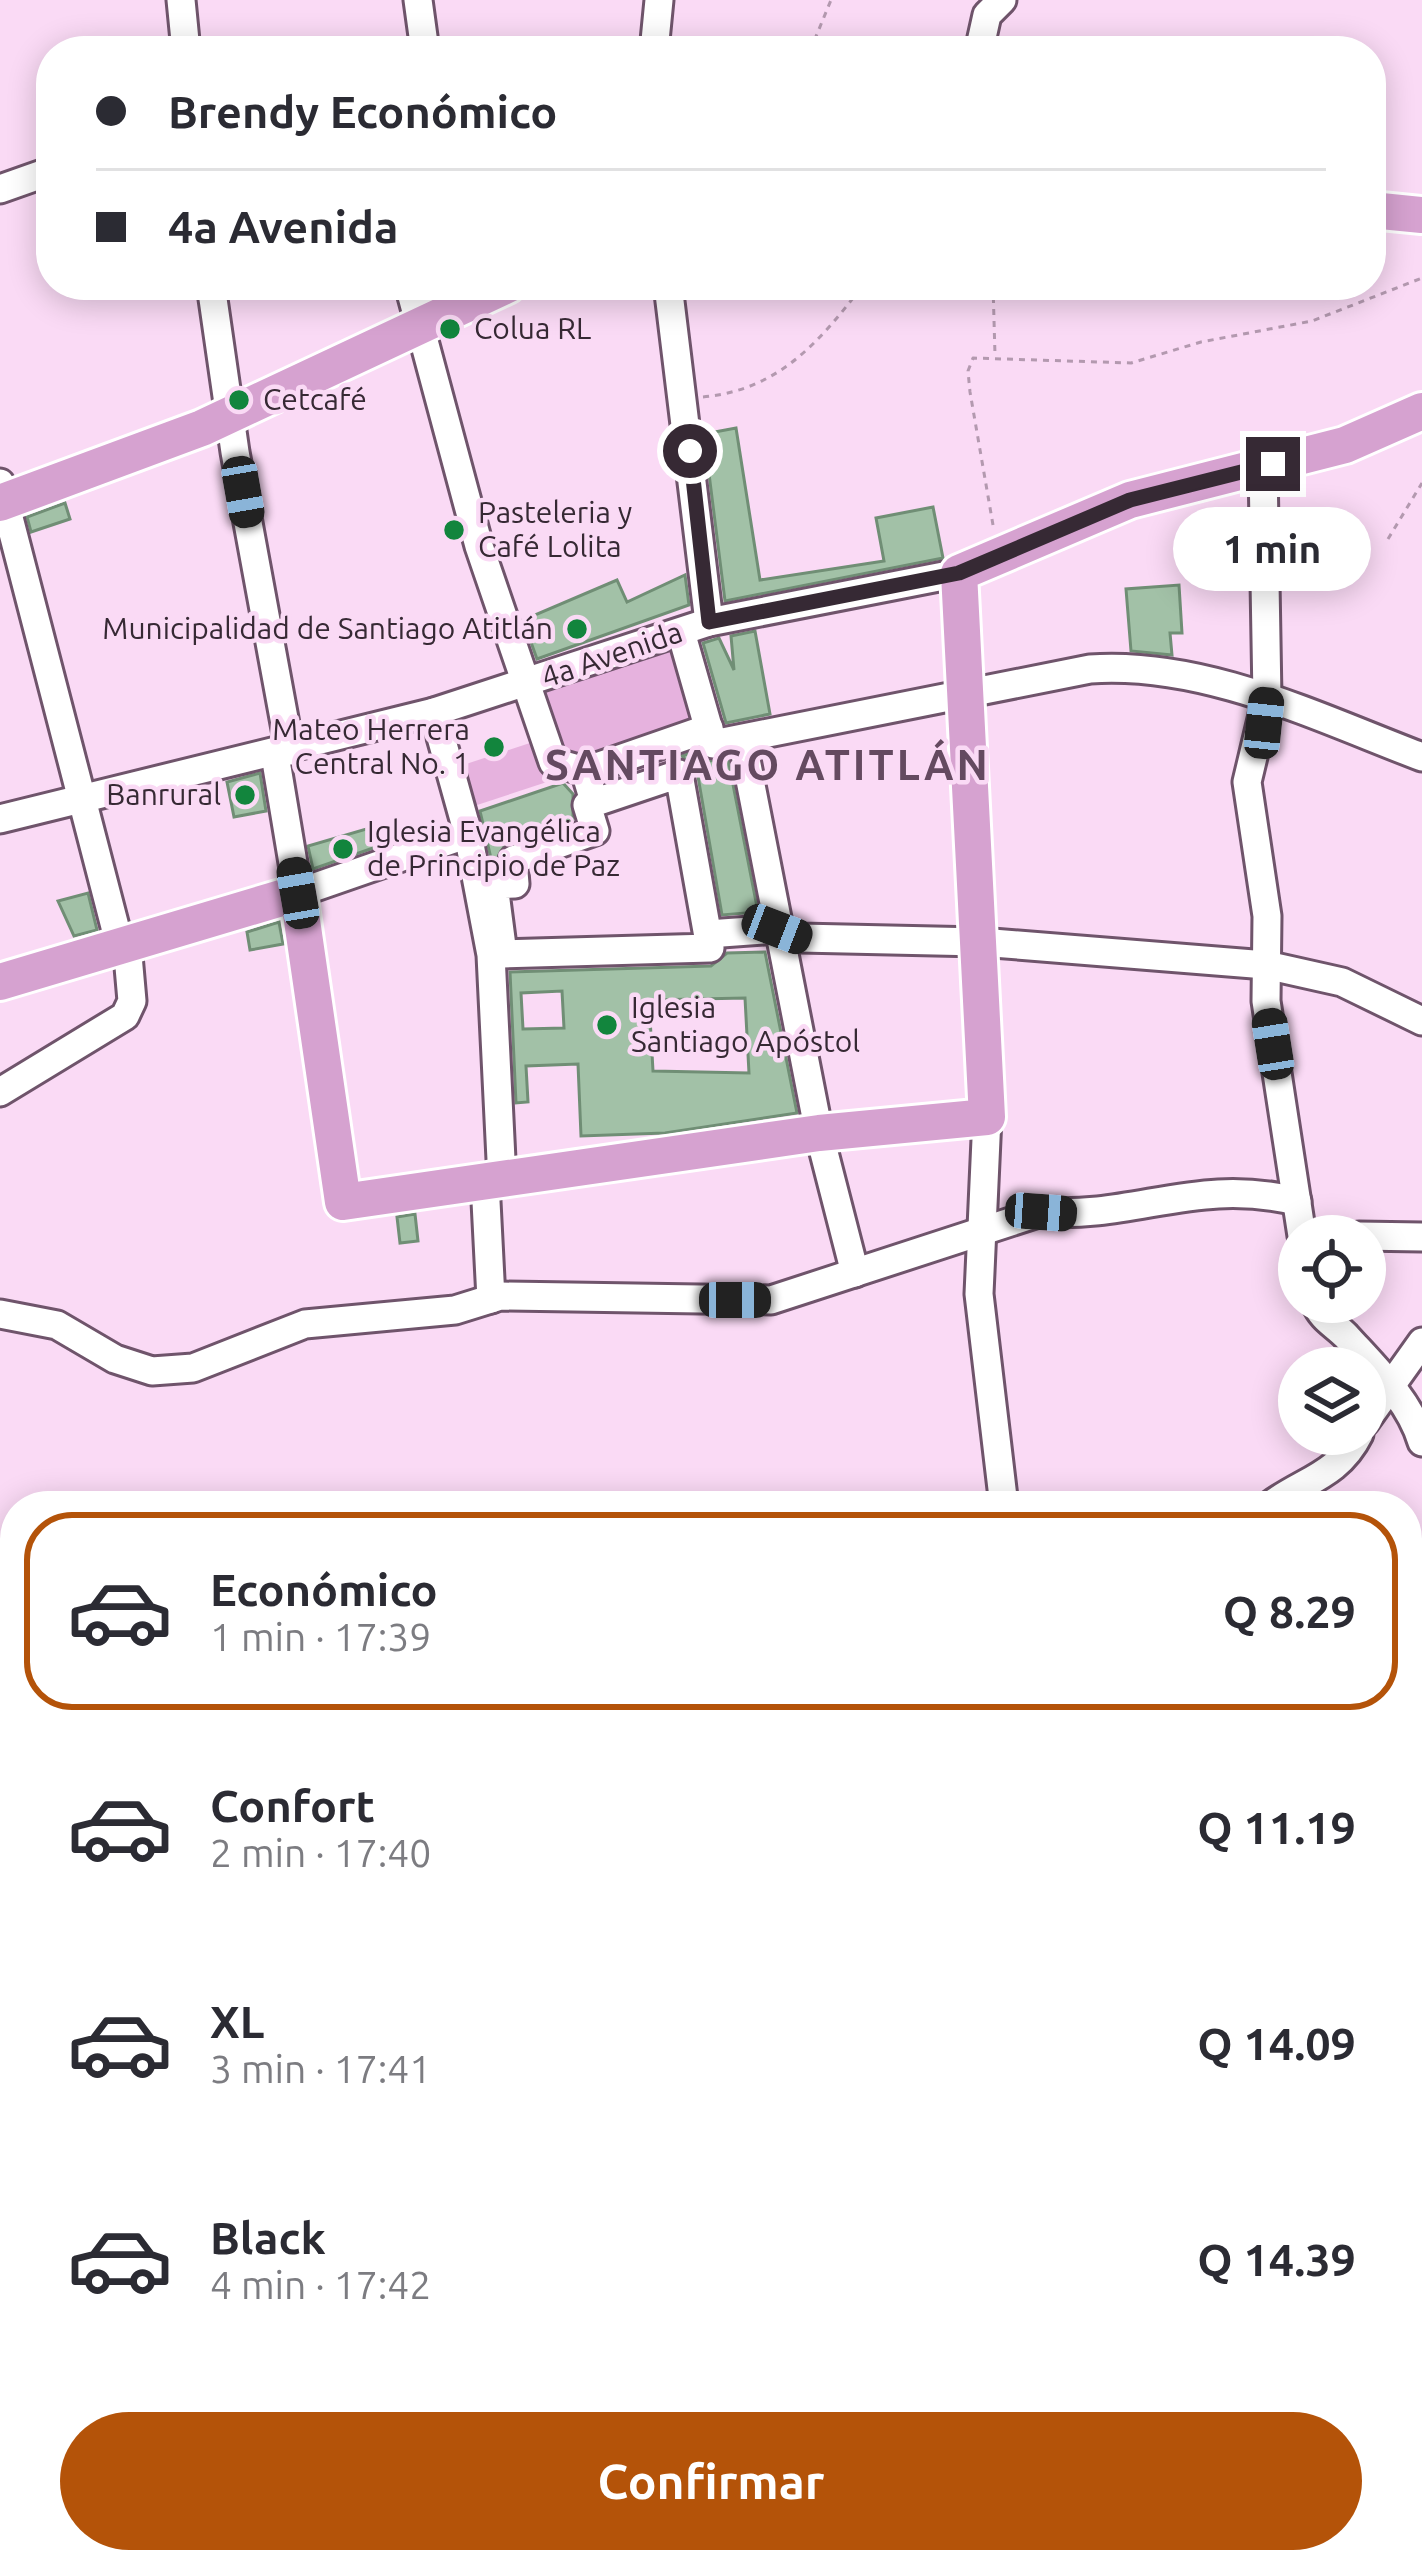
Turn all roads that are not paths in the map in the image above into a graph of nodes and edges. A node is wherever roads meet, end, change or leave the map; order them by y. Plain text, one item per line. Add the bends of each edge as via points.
1 (182, 0) edge
2 (418, 0) edge
3 (659, 0) edge
4 (1002, 0) edge
5 (185, 36) edge
6 (423, 36) edge
7 (655, 36) edge
8 (983, 36) edge
9 (36, 176) edge
10 (0, 189) edge
11 (1386, 211) edge
12 (1422, 215) edge
13 (213, 300) edge
14 (412, 300) edge
15 (473, 300) edge
16 (670, 300) edge
17 (417, 325) junction
18 (1422, 411) edge
19 (229, 416) junction
20 (1263, 466) junction
21 (2, 496) edge
22 (959, 573) junction
23 (709, 622) junction
24 (681, 632) junction
25 (526, 684) junction
26 (966, 695) junction
27 (1267, 698) junction
28 (434, 712) junction
29 (709, 728) junction
30 (742, 739) junction
31 (283, 753) junction
32 (1422, 757) edge
33 (585, 771) junction
34 (594, 801) junction
35 (81, 803) junction
36 (0, 819) edge
37 (468, 834) junction
38 (298, 893) junction
39 (777, 929) junction
40 (708, 934) junction
41 (980, 942) junction
42 (124, 945) junction
43 (1266, 965) junction
44 (0, 982) edge
45 (1422, 1022) edge
46 (0, 1093) edge
47 (987, 1117) junction
48 (819, 1133) junction
49 (494, 1181) junction
50 (1297, 1201) junction
51 (1299, 1215) edge
52 (979, 1232) junction
53 (1386, 1237) edge
54 (1422, 1238) edge
55 (855, 1273) junction
56 (491, 1299) junction
57 (0, 1314) edge
58 (1327, 1323) edge
59 (1422, 1342) edge
60 (1388, 1386) junction
61 (1386, 1389) edge
62 (1422, 1442) edge
63 (1348, 1455) edge
64 (1002, 1491) edge
65 (1298, 1491) edge

1 - 5 street
2 - 6 street
3 - 7 street
4 - 8 street via 987,15
9 - 10 street
11 - 12 main road
13 - 19 street
14 - 17 street
15 - 17 main road
16 - 23 street
17 - 19 main road
17 - 25 street
18 - 20 main road, 4a Avenida via 1345,445
19 - 21 main road
19 - 31 street
20 - 22 main road, 4a Avenida via 1130,500
20 - 27 street
21 - 35 street
22 - 23 street, 4a Avenida
22 - 26 main road
23 - 24 street, 4a Avenida
24 - 25 street, 4a Avenida
24 - 29 street
25 - 28 street, 4a Avenida
25 - 33 street via 554,762
26 - 27 street via 1134,666
26 - 30 street
26 - 41 main road
27 - 32 street
27 - 43 street via 1246,782 1267,916
28 - 31 street, 4a Avenida
28 - 37 street
29 - 30 street via 713,744
29 - 33 street
30 - 39 street
31 - 35 street, 4a Avenida
31 - 38 street
33 - 34 street
34 - 40 street via 679,774
34 - 40 street via 586,805 595,831 512,860 515,884 494,885 503,953 710,948
35 - 36 street, 4a Avenida
35 - 42 street
37 - 38 street
37 - 49 street via 491,955
38 - 42 main road
38 - 49 main road via 343,1202
39 - 40 street
39 - 41 street via 800,938
39 - 48 street
41 - 43 street
41 - 47 main road
42 - 44 main road
42 - 46 street via 130,1010
43 - 45 street via 1342,982
43 - 50 street
47 - 48 main road
47 - 52 street
48 - 49 main road
48 - 55 street
49 - 56 street
50 - 51 street
50 - 52 street via 1207,1190 1085,1215 1041,1212
52 - 55 street
52 - 64 street via 980,1311
53 - 54 street
55 - 56 street via 770,1300
56 - 57 street via 455,1310 305,1324 193,1368 152,1370 57,1325
58 - 60 street
59 - 60 street
60 - 61 street
60 - 62 street via 1413,1411
63 - 65 street

